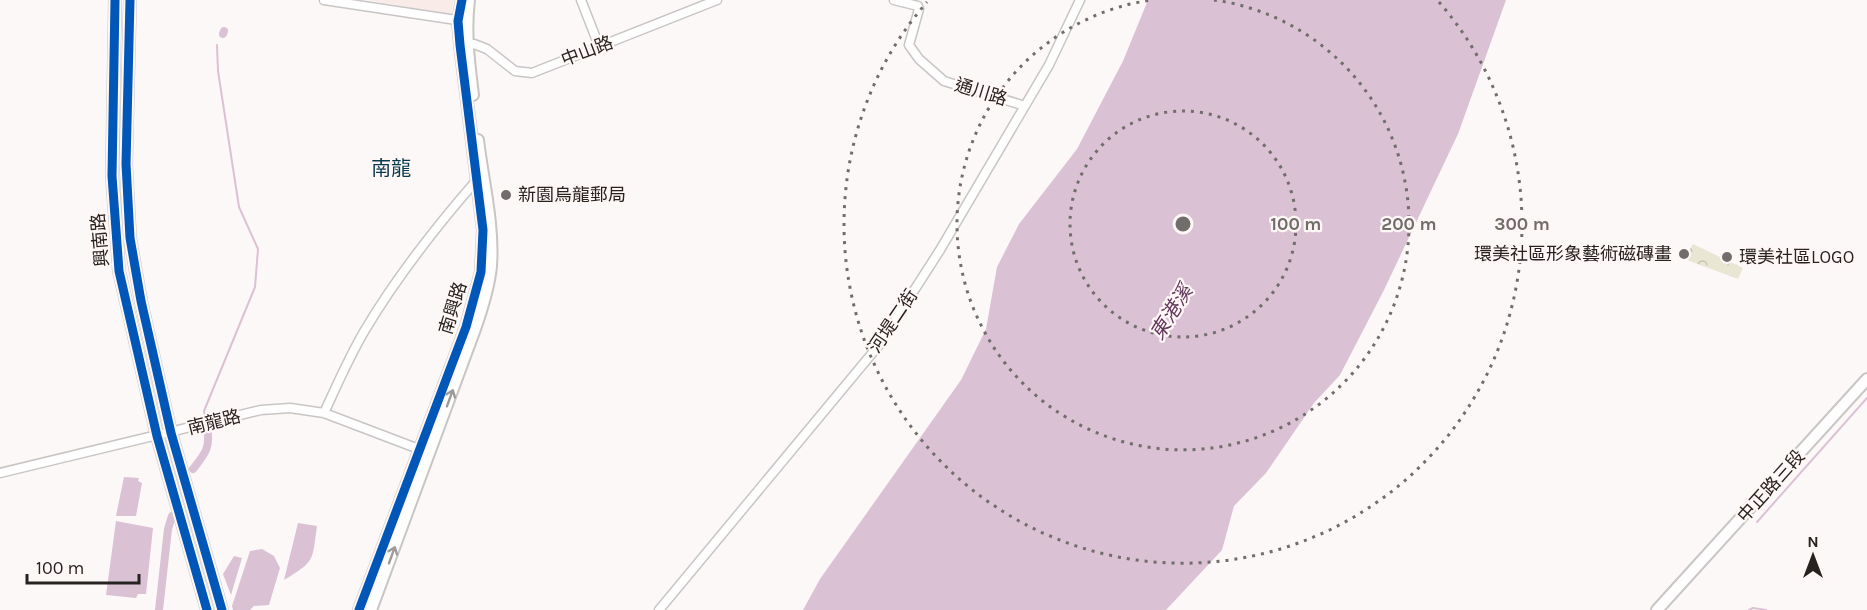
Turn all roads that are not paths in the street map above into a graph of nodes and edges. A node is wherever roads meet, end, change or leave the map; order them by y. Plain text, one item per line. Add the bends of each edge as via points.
1 (115, 0) edge
2 (130, 0) edge
3 (324, 0) edge
4 (462, 0) edge
5 (470, 0) edge
6 (581, 0) edge
7 (717, 0) edge
8 (894, 0) edge
9 (1080, 0) edge
10 (462, 21) junction
11 (463, 45) junction
12 (599, 46) junction
13 (1025, 106) junction
14 (479, 182) junction
15 (1867, 379) edge
16 (324, 413) junction
17 (171, 433) junction
18 (157, 436) junction
19 (424, 451) junction
20 (0, 473) edge
21 (361, 605) edge
22 (372, 609) edge
23 (207, 610) edge
24 (222, 610) edge
25 (659, 610) edge
26 (1657, 610) edge

1 - 18 main road, 興南路 via 112,176 119,271
2 - 17 main road, 興南路 via 126,164 130,238
3 - 10 street
4 - 10 main road, 南興路
5 - 10 main road, 南興路
6 - 12 street
7 - 12 street, 中山路
8 - 13 street, 通川路 via 918,6 909,45 944,81
9 - 13 street, 河堤二街 via 1050,65
10 - 11 main road, 南興路
11 - 12 street, 中山路 via 487,49 515,71 532,73
11 - 14 main road, 南興路
13 - 25 street, 河堤二街 via 879,345
14 - 16 street via 427,241 382,302
14 - 19 main road, 南興路 via 491,229 486,295
15 - 26 main road, 中正路三段
16 - 17 street, 南龍路 via 290,408 261,410
16 - 19 street, 南龍路
17 - 18 street, 南龍路
17 - 24 main road, 興南路
18 - 20 street, 南龍路
18 - 23 main road, 興南路
19 - 21 main road, 南興路
22 -> 19 main road, 南興路
21 - 22 street

